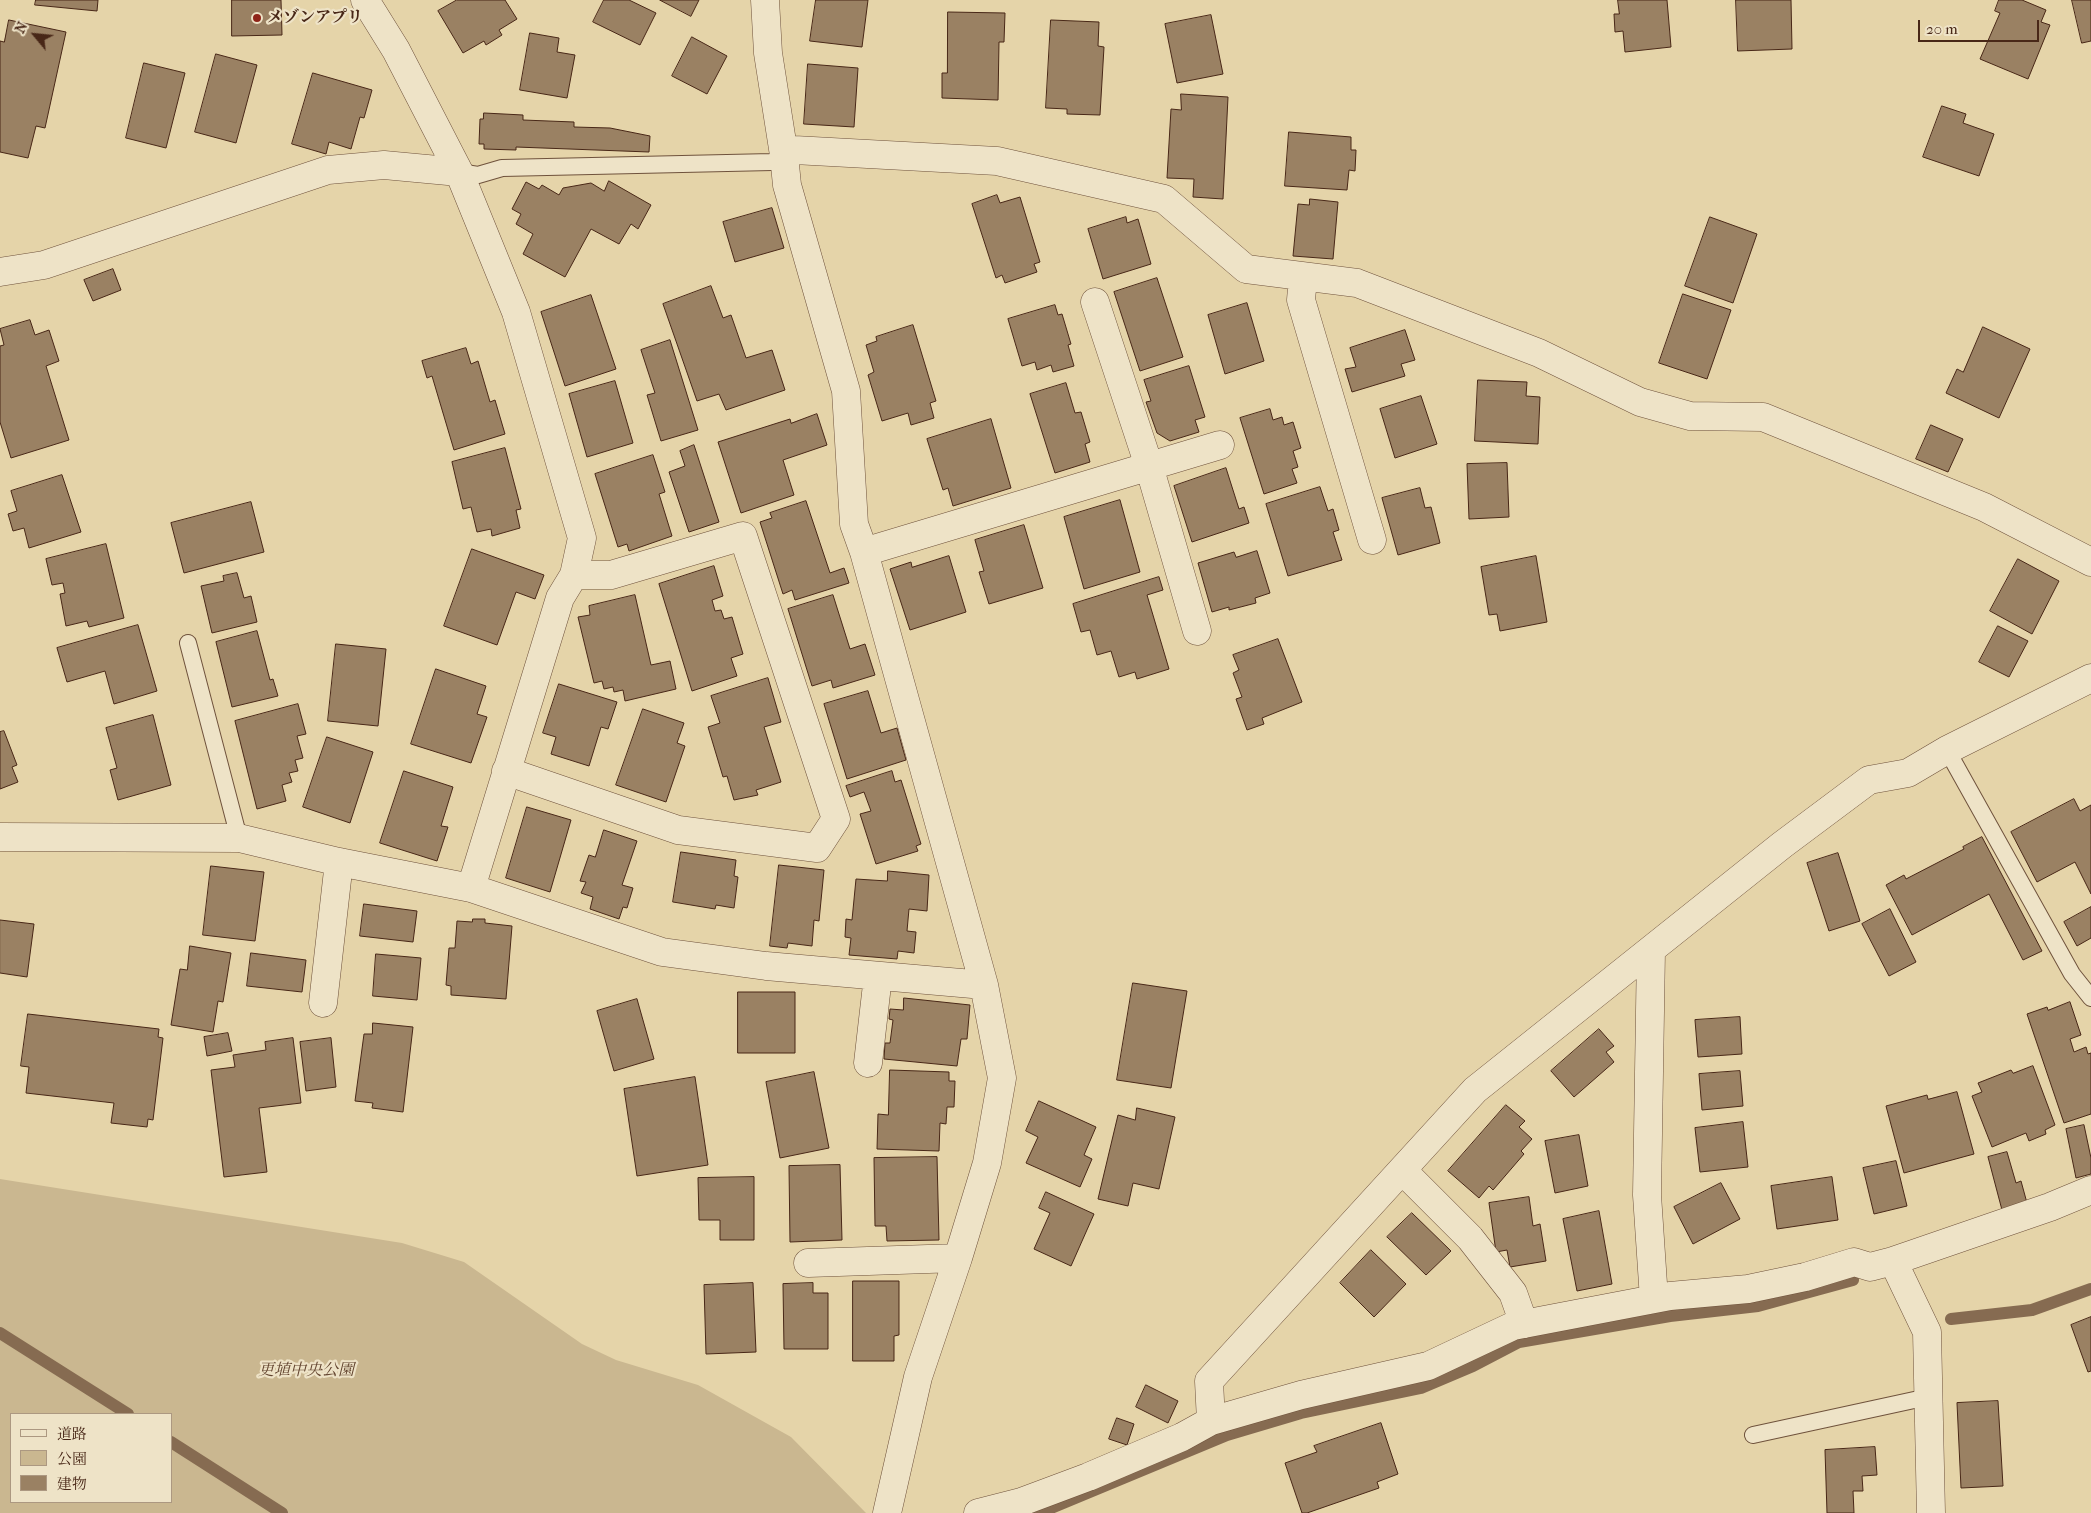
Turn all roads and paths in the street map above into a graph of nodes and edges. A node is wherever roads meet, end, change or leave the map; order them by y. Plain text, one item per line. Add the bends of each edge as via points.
1 (365, 0) edge
2 (765, 0) edge
3 (784, 155) junction
4 (458, 172) junction
5 (0, 272) edge
6 (1303, 277) junction
7 (1095, 302) dead end
8 (1220, 446) dead end
9 (1149, 466) junction
10 (1372, 540) dead end
11 (864, 552) junction
12 (2091, 562) edge
13 (574, 575) junction
14 (1197, 631) dead end
15 (188, 643) dead end
16 (2091, 678) edge
17 (1947, 750) junction
18 (506, 772) junction
19 (0, 836) edge
20 (239, 838) junction
21 (338, 862) junction
22 (471, 888) junction
23 (1651, 950) junction
24 (878, 976) junction
25 (984, 985) junction
26 (2091, 998) edge
27 (323, 1003) dead end
28 (868, 1063) dead end
29 (1402, 1170) junction
30 (2091, 1190) edge
31 (958, 1258) junction
32 (1893, 1261) junction
33 (808, 1264) dead end
34 (1654, 1299) junction
35 (1524, 1324) junction
36 (1928, 1397) junction
37 (1211, 1421) junction
38 (1753, 1435) dead end
39 (887, 1513) edge
40 (978, 1513) edge
41 (1931, 1513) edge

1 - 4 street via 396,50
2 - 3 street via 768,53
3 - 4 lane via 772,162 502,168 478,175
3 - 6 street via 794,150 997,161 1164,199 1246,269
3 - 11 street via 787,185 846,391 854,524
4 - 5 street via 384,165 328,170 44,265
4 - 13 street via 516,312 582,538
6 - 10 street via 1301,300
6 - 12 street via 1357,283 1539,353 1640,402 1690,416 1764,417 1984,507
7 - 9 street
8 - 9 street
9 - 11 street
9 - 14 street
11 - 25 street
13 - 18 street via 560,598
13 - 18 street via 611,575 743,536 836,819 817,848 678,830
15 - 20 lane
16 - 17 street
17 - 23 street via 1908,773 1869,780
17 - 26 lane via 2072,974
18 - 22 street
19 - 20 street
20 - 21 street
21 - 22 street
21 - 27 street
22 - 24 street via 662,952
23 - 29 street via 1475,1090
23 - 34 street via 1647,1195
24 - 25 street
24 - 28 street
25 - 31 street via 1002,1078 987,1163
29 - 35 street via 1470,1238 1513,1293
29 - 37 street via 1209,1382
30 - 32 street
31 - 33 street
31 - 39 street via 918,1377
32 - 34 street via 1870,1267 1854,1262 1805,1278 1748,1289
32 - 36 street via 1927,1332
34 - 35 street
35 - 37 street via 1513,1326 1428,1366 1301,1395
36 - 38 lane
36 - 41 street
37 - 40 street via 1182,1437 1088,1477 1021,1502

